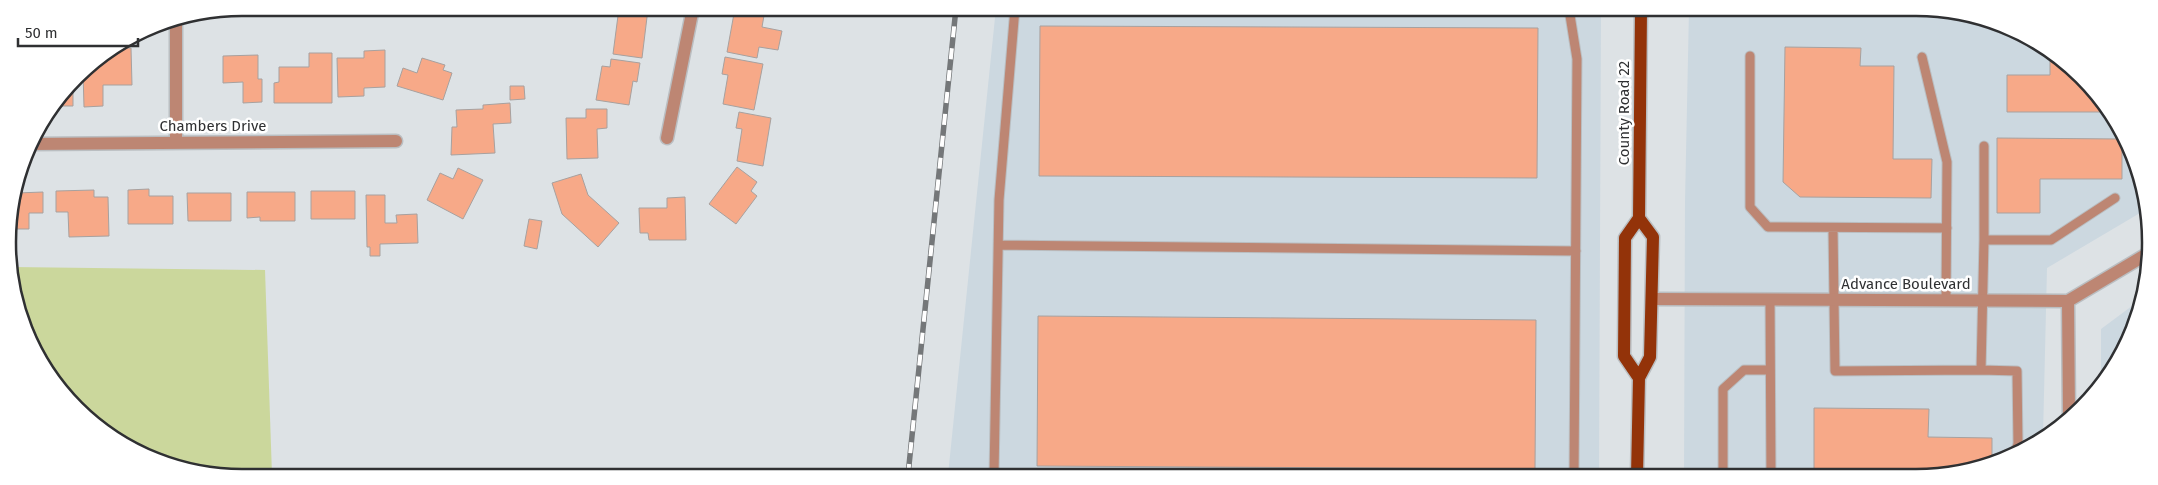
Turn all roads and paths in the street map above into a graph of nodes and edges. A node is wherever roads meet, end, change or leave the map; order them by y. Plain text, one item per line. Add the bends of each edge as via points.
1 (691, 16) edge
2 (1014, 16) edge
3 (1570, 16) edge
4 (1641, 16) edge
5 (176, 26) edge
6 (1750, 56) dead end
7 (1922, 57) dead end
8 (667, 138) dead end
9 (396, 141) dead end
10 (176, 142) junction
11 (39, 144) edge
12 (1984, 146) dead end
13 (2115, 198) dead end
14 (1639, 218) junction
15 (1833, 228) junction
16 (1947, 228) junction
17 (1984, 240) junction
18 (998, 245) junction
19 (1576, 251) junction
20 (2141, 258) edge
21 (1652, 299) junction
22 (1770, 299) junction
23 (1835, 300) junction
24 (1946, 300) junction
25 (1982, 300) junction
26 (2068, 301) junction
27 (1770, 370) junction
28 (1981, 370) junction
29 (1639, 378) junction
30 (2069, 409) edge
31 (2018, 444) edge
32 (994, 469) edge
33 (1574, 469) edge
34 (1637, 469) edge
35 (1723, 469) edge
36 (1771, 469) edge

1 - 8 street
2 - 18 lane
3 - 19 lane via 1577,59
4 - 14 main road, County Road 22
5 - 10 street
6 - 15 lane via 1750,207 1768,227
7 - 16 lane via 1947,162
9 - 10 street, Chambers Drive
10 - 11 street, Chambers Drive
12 - 17 lane
13 - 17 lane via 2050,240
14 - 21 main road via 1653,237
14 - 29 main road via 1625,238 1624,356
15 - 16 lane
15 - 23 lane
16 - 24 lane
17 - 25 lane
18 - 19 lane
18 - 32 lane
19 - 33 lane
20 - 26 street
21 - 22 street, Advance Boulevard
21 - 29 main road via 1650,357
22 - 23 street, Advance Boulevard
22 - 27 lane
23 - 24 street, Advance Boulevard
23 - 28 lane via 1835,371
24 - 25 street, Advance Boulevard
25 - 26 street, Advance Boulevard
25 - 28 lane
26 - 30 street
27 - 35 lane via 1744,370 1724,389
27 - 36 lane
28 - 31 lane via 2017,371
29 - 34 main road

